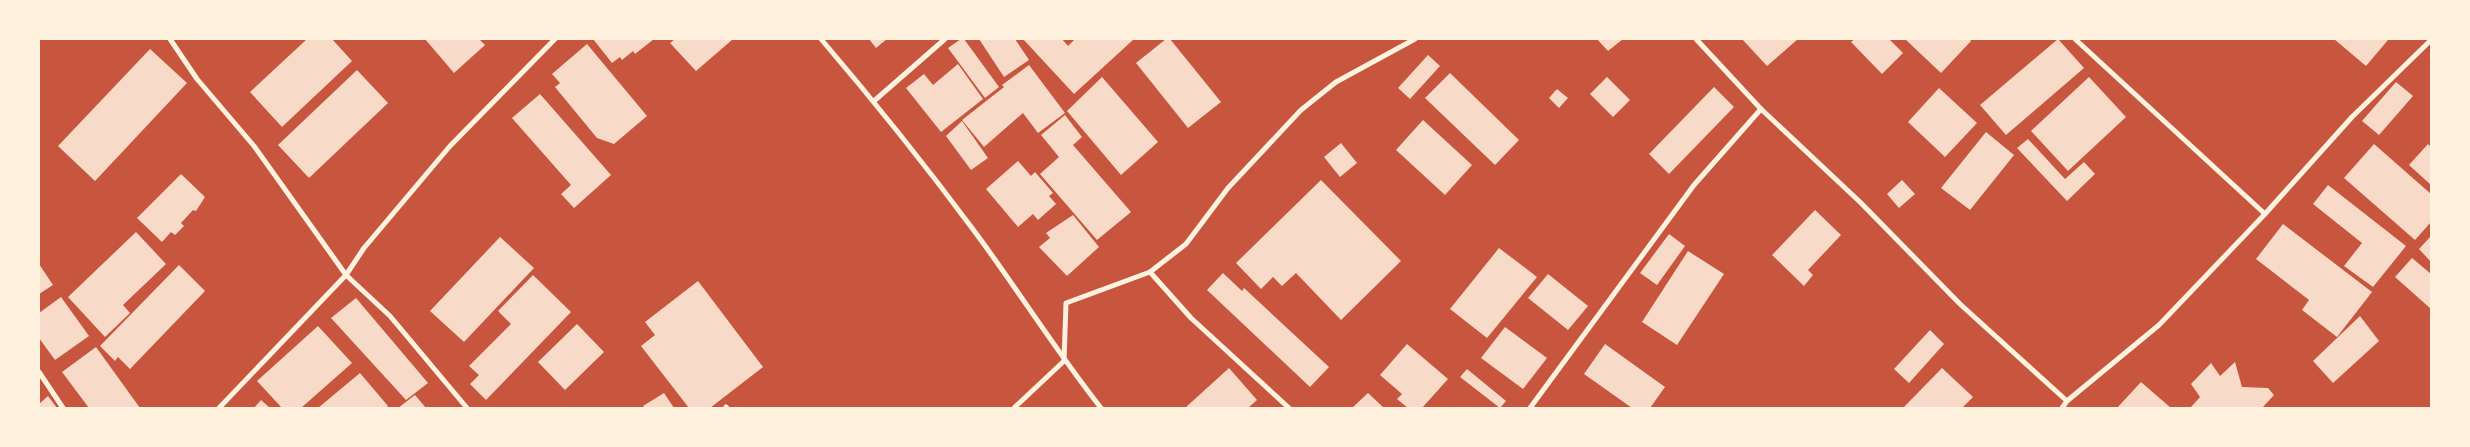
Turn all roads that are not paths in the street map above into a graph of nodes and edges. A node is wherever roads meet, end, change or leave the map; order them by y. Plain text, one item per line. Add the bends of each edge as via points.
1 (170, 39) edge
2 (554, 39) edge
3 (821, 39) edge
4 (944, 39) edge
5 (1415, 39) edge
6 (1696, 39) edge
7 (2074, 39) edge
8 (2431, 40) edge
9 (874, 101) junction
10 (1761, 109) junction
11 (2265, 214) junction
12 (1150, 272) junction
13 (346, 274) junction
14 (1064, 361) junction
15 (39, 372) edge
16 (2067, 401) junction
17 (63, 408) edge
18 (219, 408) edge
19 (467, 408) edge
20 (1014, 408) edge
21 (1101, 408) edge
22 (1289, 408) edge
23 (1530, 408) edge
24 (2062, 408) edge

1 - 13 street via 197,79 254,146
2 - 13 street via 450,146
3 - 9 street
4 - 9 street
5 - 12 street via 1336,82 1301,110 1228,188 1186,244
6 - 10 street
7 - 11 street
8 - 11 street via 2352,117
9 - 14 street via 975,233
10 - 16 street via 1860,202 1960,304
10 - 23 street via 1694,184
11 - 16 street via 2159,325
12 - 14 street via 1066,303
12 - 22 street via 1191,318
13 - 18 street
13 - 19 street via 390,316
14 - 20 street
14 - 21 street
15 - 17 street
16 - 24 street

